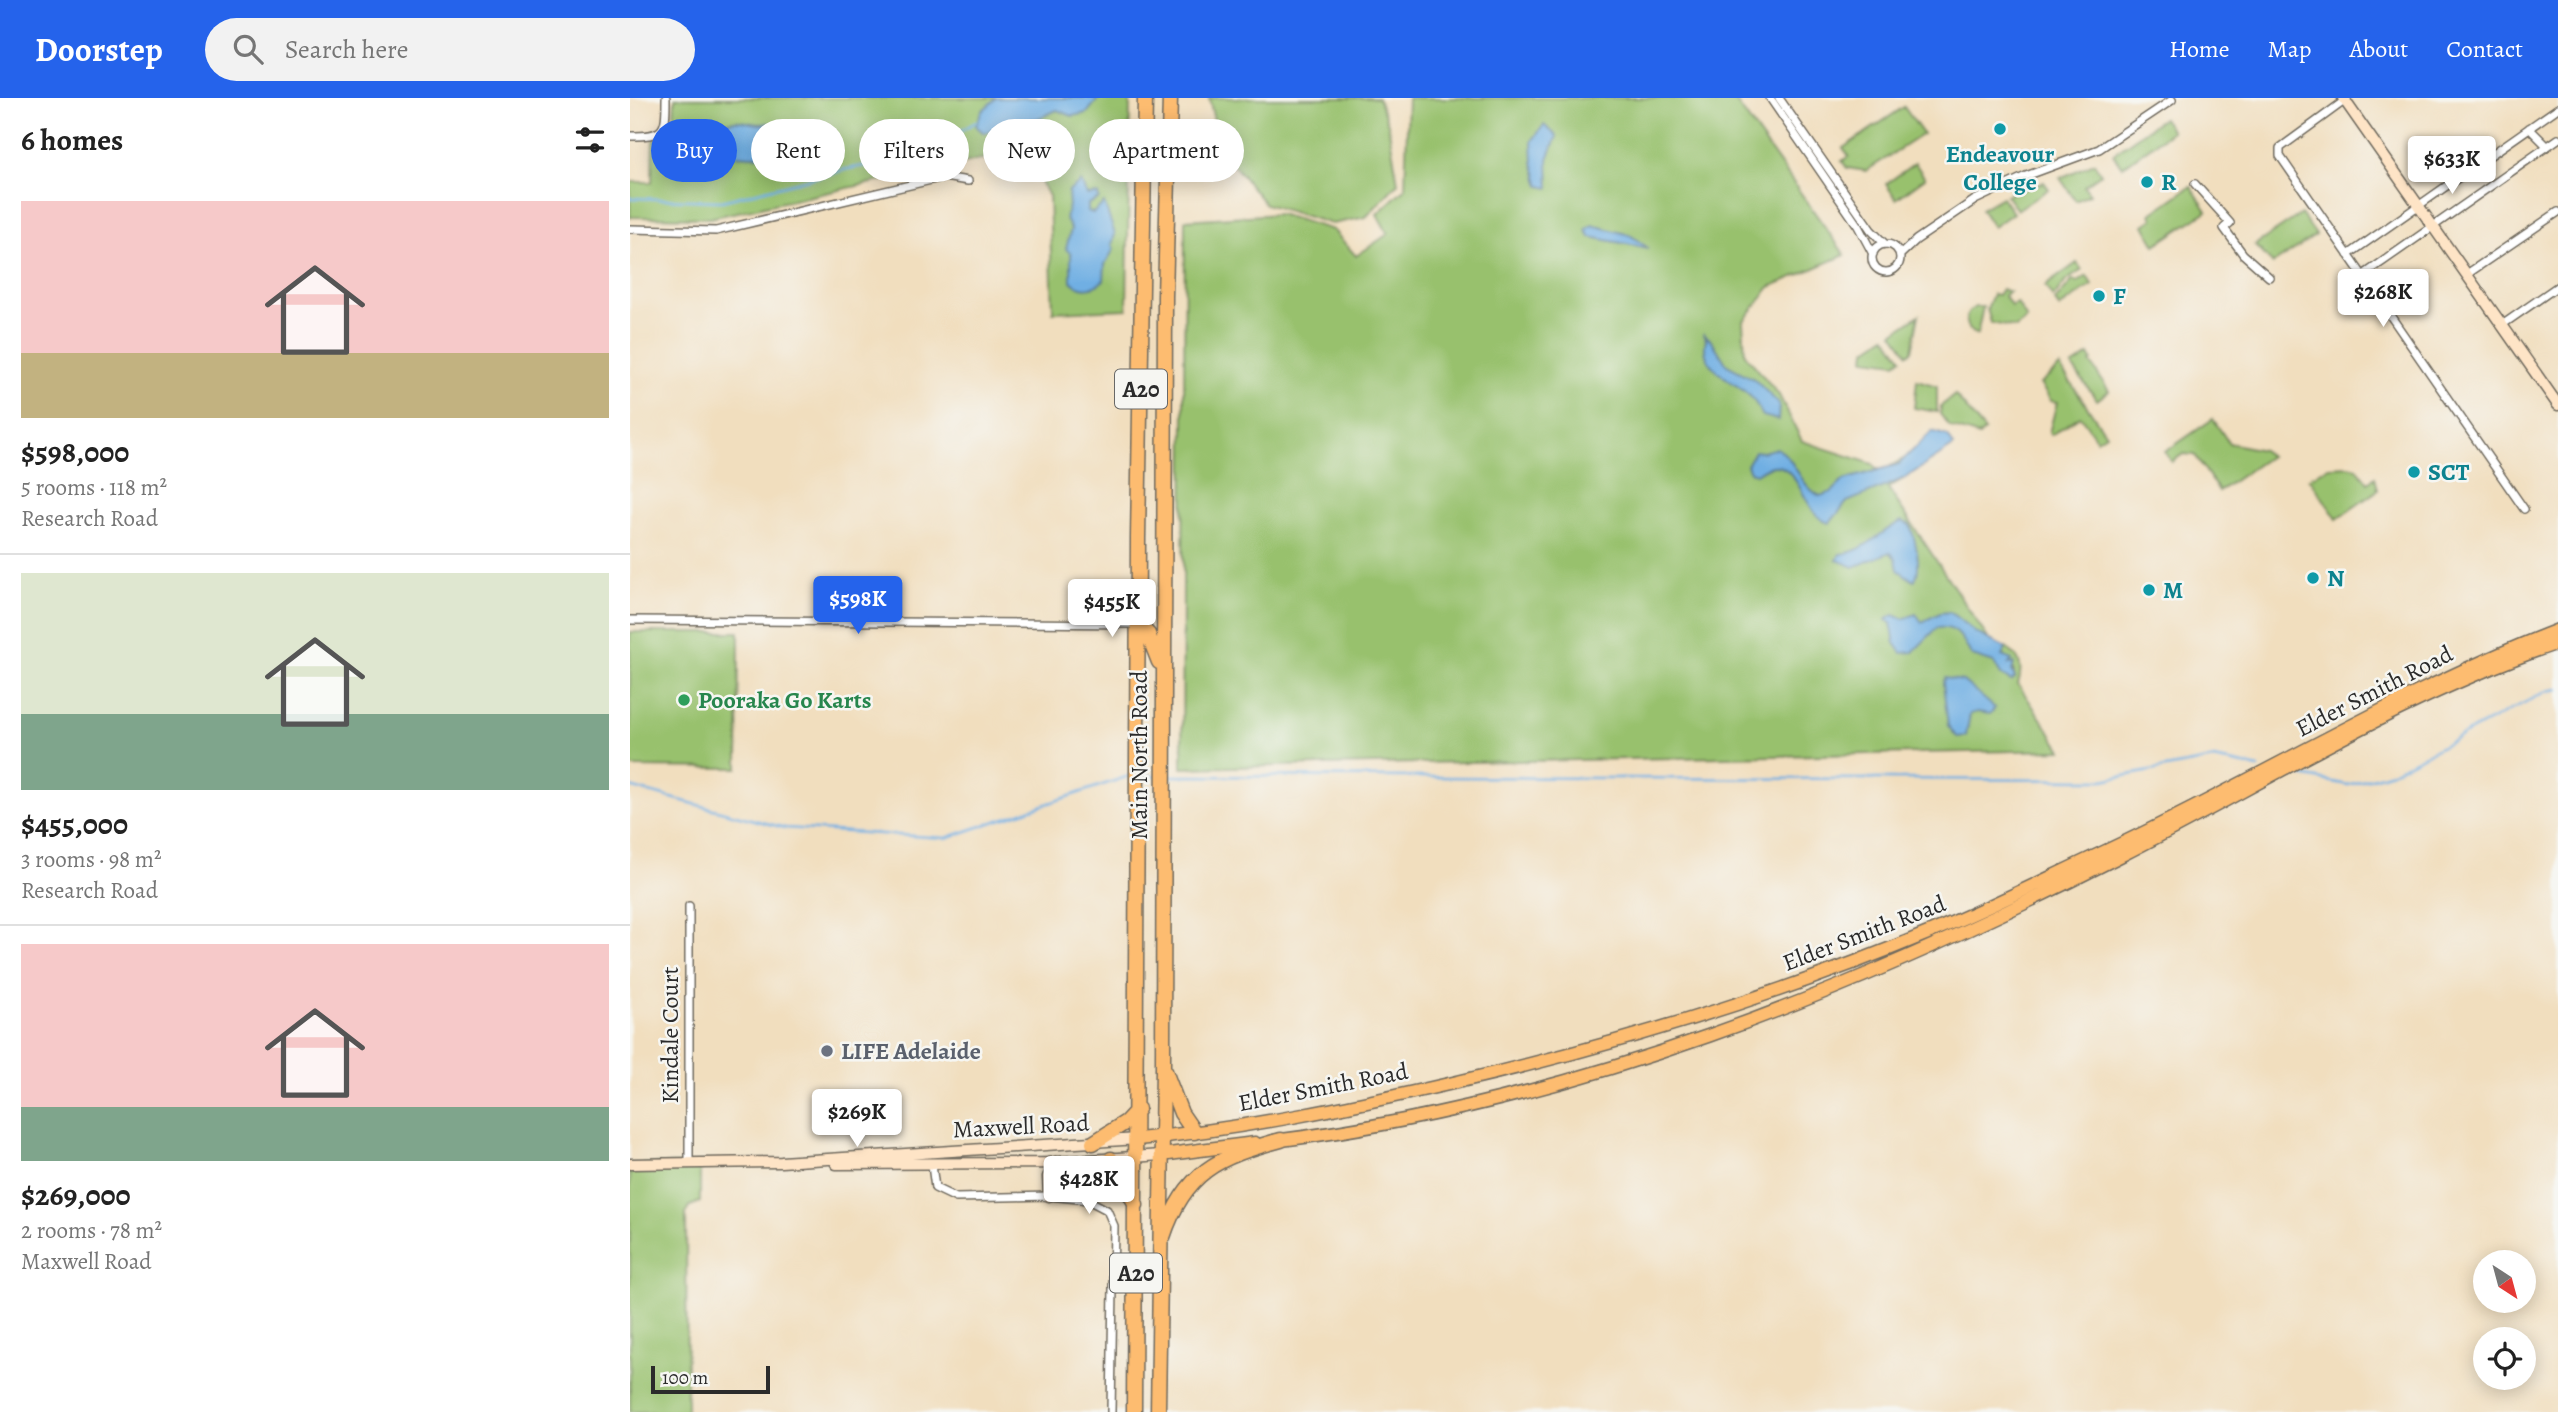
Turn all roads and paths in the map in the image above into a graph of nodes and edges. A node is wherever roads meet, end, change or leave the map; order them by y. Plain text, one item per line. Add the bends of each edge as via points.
1 (666, 98) edge
2 (1145, 98) edge
3 (1170, 98) edge
4 (1770, 98) edge
5 (1779, 98) edge
6 (2346, 99) edge
7 (2172, 100) dead end
8 (2558, 108) edge
9 (2529, 128) junction
10 (630, 136) edge
11 (2558, 139) edge
12 (2547, 146) junction
13 (922, 182) edge
14 (2194, 184) dead end
15 (2418, 205) junction
16 (2558, 212) edge
17 (2433, 226) junction
18 (630, 229) edge
19 (1916, 240) junction
20 (1885, 244) junction
21 (1894, 247) junction
22 (1874, 254) junction
23 (1900, 255) junction
24 (2348, 255) junction
25 (2467, 274) junction
26 (2362, 276) junction
27 (2269, 277) dead end
28 (2558, 286) edge
29 (2502, 325) junction
30 (2558, 405) edge
31 (2524, 509) dead end
32 (1163, 596) junction
33 (630, 620) edge
34 (2558, 623) edge
35 (1138, 624) junction
36 (2558, 630) edge
37 (2558, 643) edge
38 (2490, 656) junction
39 (1162, 670) junction
40 (2287, 763) junction
41 (689, 906) dead end
42 (1823, 973) junction
43 (1777, 989) junction
44 (1808, 999) junction
45 (1163, 1067) junction
46 (1138, 1109) junction
47 (1194, 1132) junction
48 (1161, 1137) junction
49 (1138, 1139) junction
50 (1281, 1140) junction
51 (1093, 1143) junction
52 (1011, 1148) junction
53 (933, 1152) junction
54 (1161, 1155) junction
55 (1137, 1157) junction
56 (1111, 1159) junction
57 (781, 1161) junction
58 (1011, 1163) junction
59 (1055, 1163) junction
60 (630, 1164) edge
61 (689, 1164) junction
62 (932, 1165) junction
63 (1049, 1196) junction
64 (1136, 1206) junction
65 (1158, 1251) junction
66 (1111, 1412) edge
67 (1134, 1412) edge
68 (1158, 1412) edge

1 - 10 street via 662,131
2 - 35 highway, Main North Road / A20
3 - 32 highway, Main North Road / A20
4 - 22 street
5 - 20 street
6 - 15 street
6 - 24 street via 2279,152
7 - 19 street via 2099,149 1996,189
8 - 9 street
9 - 12 street
9 - 15 street
11 - 12 street
12 - 17 street
13 - 18 street via 716,230
14 - 27 street via 2230,223 2224,228 2243,254
15 - 17 street
15 - 24 street
16 - 25 street
17 - 25 street
17 - 26 street
19 - 21 street
19 - 23 street
20 - 21 street
20 - 22 street
21 - 23 street
22 - 23 street via 1874,265 1884,272 1895,269
24 - 26 street
25 - 29 street
26 - 31 street
28 - 29 street
29 - 30 street
32 - 35 highway via 1150,619
32 - 39 highway, Main North Road / A20
33 - 35 street
34 - 38 main road
35 - 39 highway via 1148,634
35 - 46 highway, Main North Road / A20
36 - 38 main road, Elder Smith Road
37 - 40 main road, Elder Smith Road via 2460,682
38 - 40 main road, Elder Smith Road
39 - 45 highway, Main North Road / A20
40 - 42 main road, Elder Smith Road via 1945,926
40 - 44 main road, Elder Smith Road via 2262,783 1960,936
41 - 61 street, Kindale Court
42 - 43 main road, Elder Smith Road
42 - 44 main road
43 - 44 main road
43 - 47 main road, Elder Smith Road via 1564,1057 1350,1106
44 - 50 main road, Elder Smith Road via 1677,1048 1565,1082 1394,1123
45 - 47 highway via 1181,1113
45 - 48 highway, Main North Road / A20
46 - 49 highway, Main North Road / A20
46 - 51 highway
47 - 48 main road, Elder Smith Road
48 - 49 main road, Elder Smith Road
48 - 54 highway, Main North Road / A20
49 - 51 street, Maxwell Road
49 - 55 highway, Main North Road / A20
50 - 54 main road, Elder Smith Road
50 - 65 highway via 1219,1160 1194,1179 1171,1212
51 - 52 street, Maxwell Road
52 - 53 street, Maxwell Road
52 - 58 street
53 - 57 street, Maxwell Road
53 - 62 street
54 - 55 street, Maxwell Road
54 - 65 highway, Main North Road / A20
55 - 56 street, Maxwell Road
55 - 64 highway, Main North Road / A20
56 - 59 street, Maxwell Road
56 - 64 highway
57 - 61 street, Maxwell Road
57 - 62 street, Maxwell Road
58 - 59 street, Maxwell Road
58 - 62 street, Maxwell Road
59 - 63 street via 1048,1177
60 - 61 street, Maxwell Road
62 - 63 street via 935,1188 956,1198
63 - 66 street via 1088,1200 1107,1210 1114,1226
64 - 67 highway, Main North Road / A20
65 - 68 highway, Main North Road / A20

